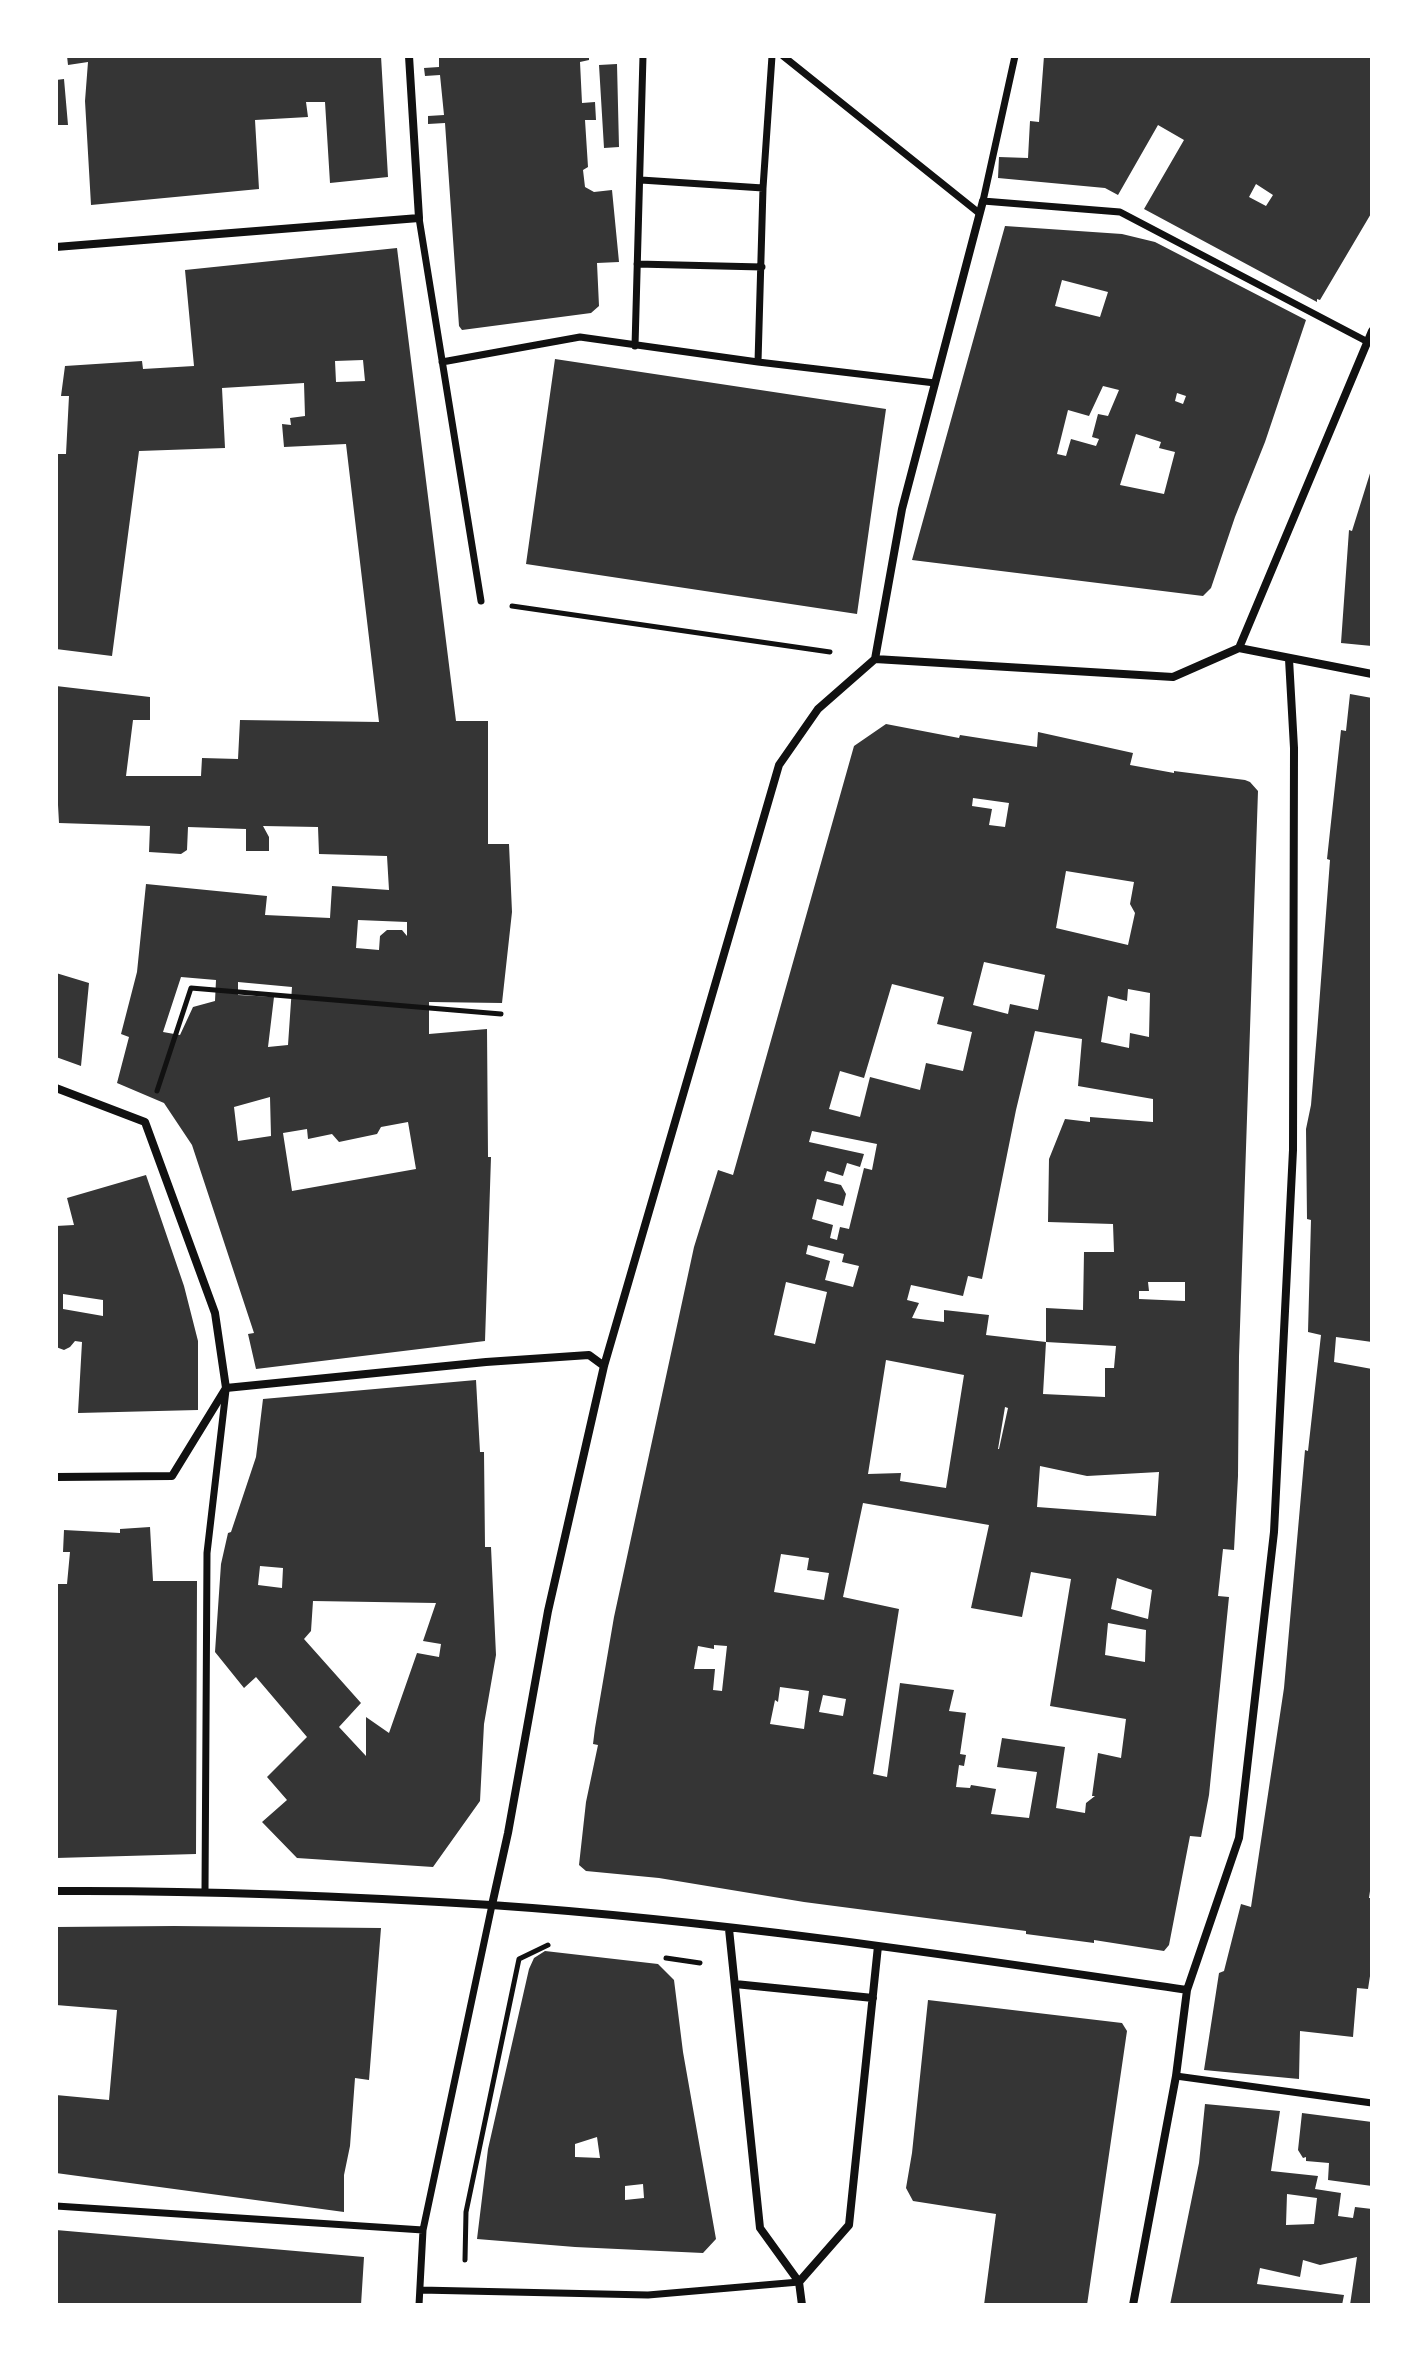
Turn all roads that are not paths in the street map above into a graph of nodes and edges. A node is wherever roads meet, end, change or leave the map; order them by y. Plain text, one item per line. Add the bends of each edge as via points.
1 (409, 56) edge
2 (643, 56) edge
3 (772, 56) edge
4 (783, 56) edge
5 (1015, 56) edge
6 (641, 180) junction
7 (763, 188) junction
8 (983, 201) junction
9 (979, 213) junction
10 (419, 218) junction
11 (56, 247) edge
12 (637, 264) junction
13 (762, 267) junction
14 (1372, 331) edge
15 (1366, 341) junction
16 (635, 346) junction
17 (442, 362) junction
18 (758, 362) junction
19 (935, 383) junction
20 (481, 601) road end
21 (1239, 648) junction
22 (875, 659) junction
23 (1289, 659) junction
24 (1372, 674) edge
25 (56, 1088) edge
26 (604, 1366) junction
27 (226, 1388) junction
28 (56, 1477) edge
29 (205, 1890) junction
30 (56, 1891) edge
31 (492, 1905) junction
32 (729, 1929) junction
33 (878, 1946) junction
34 (735, 1984) junction
35 (1187, 1990) junction
36 (873, 1998) junction
37 (1176, 2076) junction
38 (1372, 2103) edge
39 (56, 2206) edge
40 (423, 2230) junction
41 (799, 2282) junction
42 (420, 2290) junction
43 (648, 2295) junction
44 (419, 2305) edge
45 (648, 2305) edge
46 (802, 2305) edge
47 (1133, 2305) edge

1 - 10 street
2 - 6 street
3 - 7 street
4 - 9 street
5 - 8 street
6 - 7 street
6 - 12 street
7 - 13 street
8 - 9 street
8 - 15 street via 1120,212
9 - 19 street
10 - 11 street
10 - 17 street
12 - 13 street
12 - 16 street
13 - 18 street
14 - 15 street
15 - 21 street
16 - 17 street via 580,337
16 - 18 street
17 - 20 street
18 - 19 street
19 - 22 street via 902,509
21 - 22 street via 1173,677
21 - 23 street
22 - 26 street via 818,709 779,765
23 - 24 street
23 - 35 street via 1294,748 1293,1150 1274,1532 1239,1838
25 - 27 street via 145,1122 215,1313
26 - 27 street via 589,1355
26 - 31 street via 548,1611
27 - 28 street via 172,1476
27 - 29 street via 207,1553
29 - 30 street
29 - 31 street
31 - 32 street
31 - 40 street
32 - 33 street
32 - 34 street
33 - 35 street
33 - 36 street
34 - 36 street
34 - 41 street via 760,2228
35 - 37 street
36 - 41 street via 849,2225
37 - 38 street
37 - 47 street
39 - 40 street
40 - 42 street
41 - 43 street
41 - 46 street
42 - 43 street
42 - 44 street
43 - 45 street

